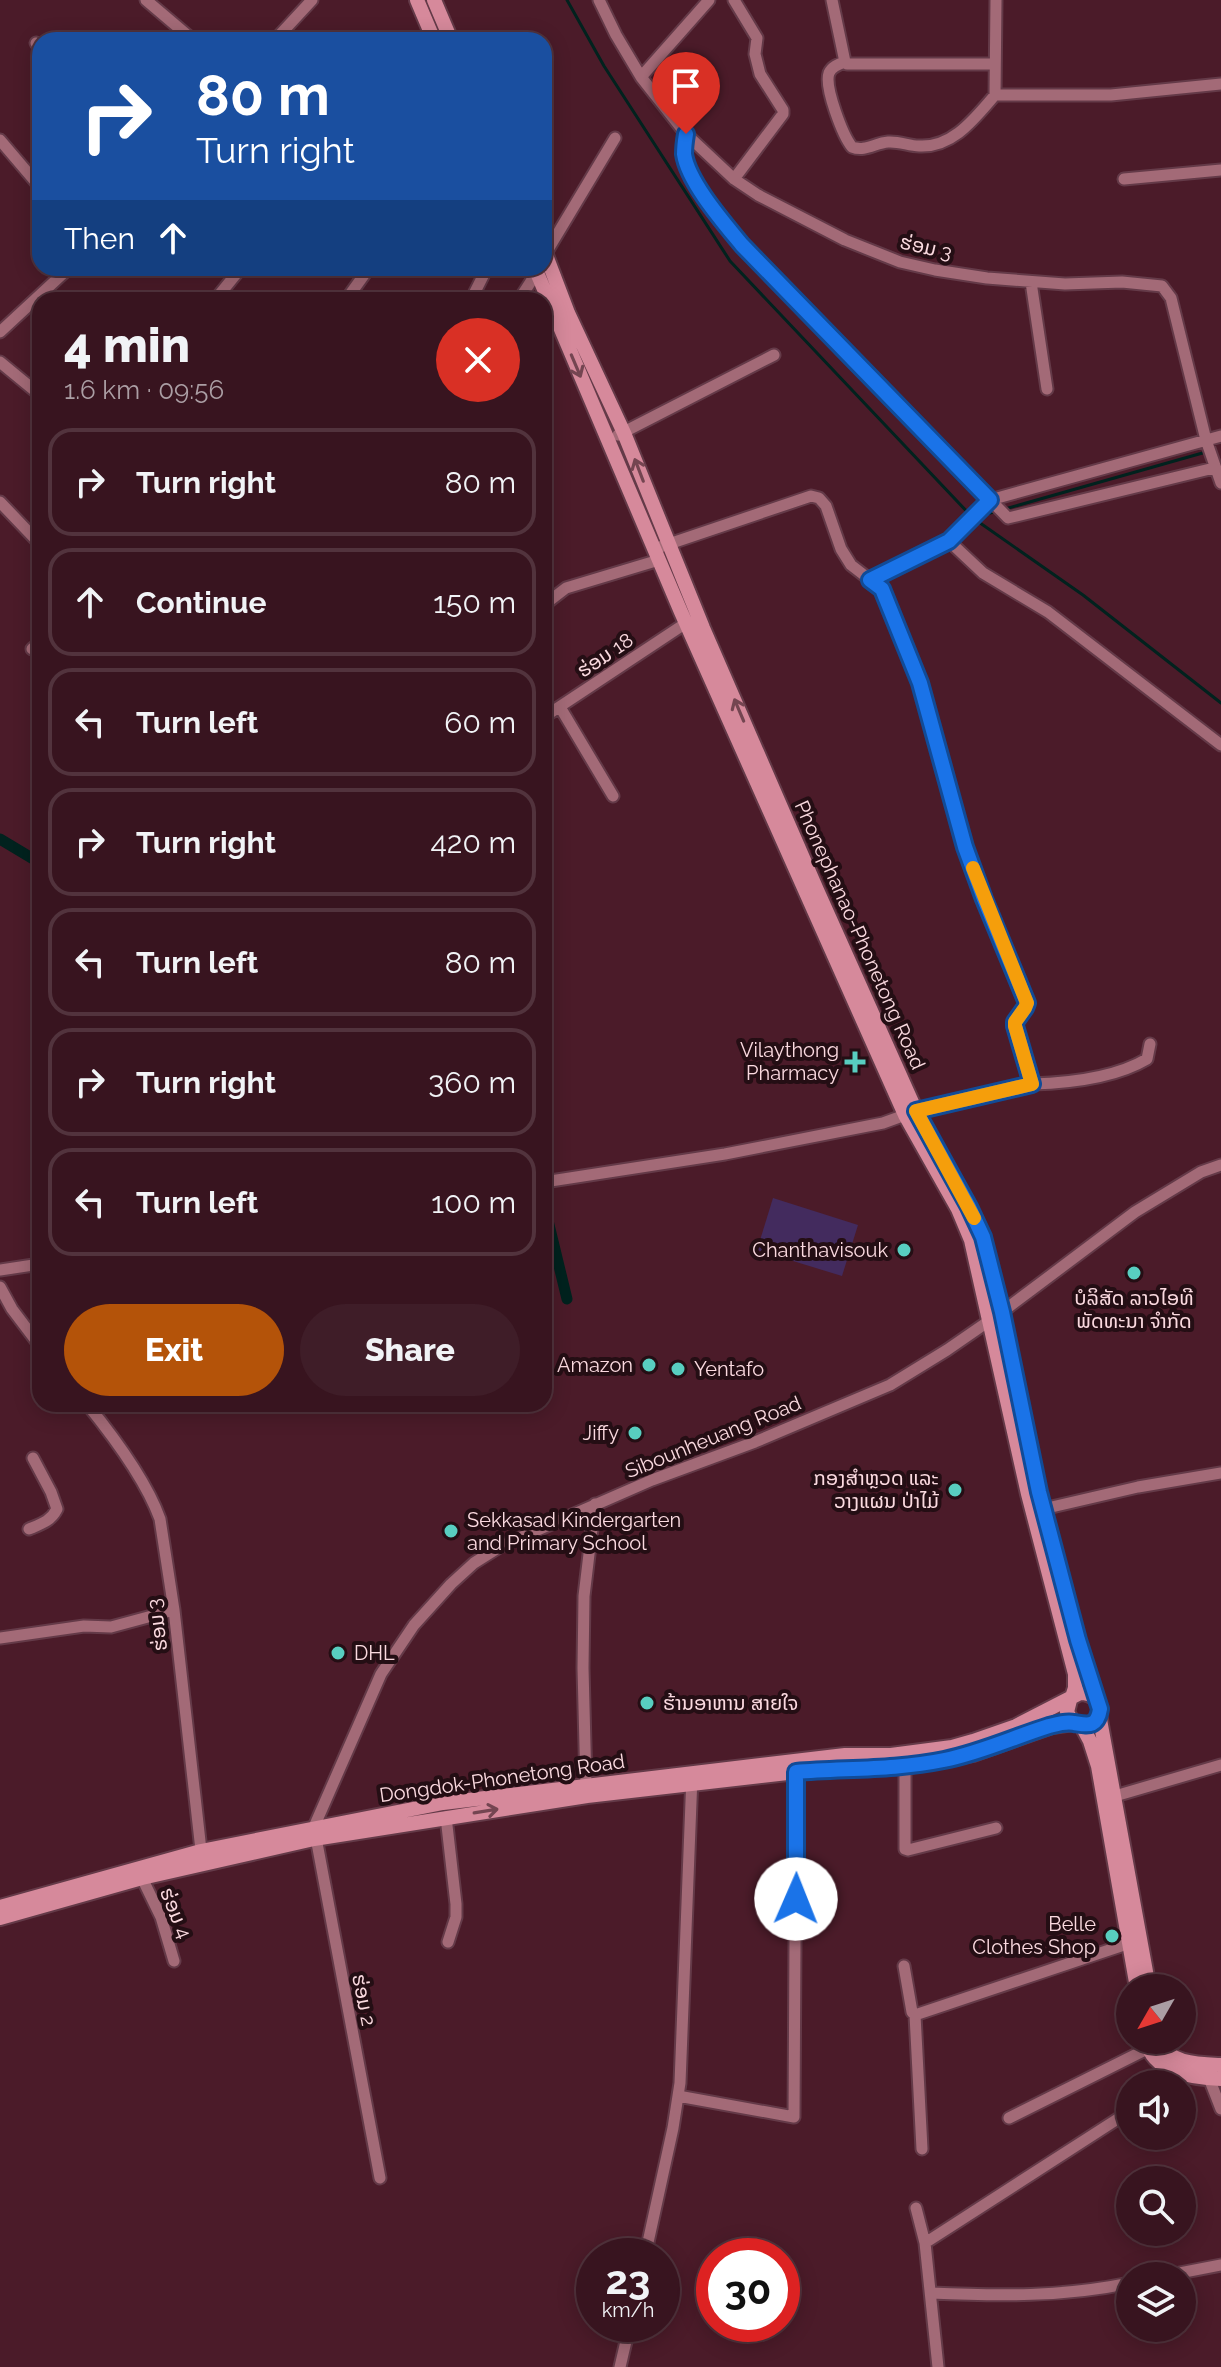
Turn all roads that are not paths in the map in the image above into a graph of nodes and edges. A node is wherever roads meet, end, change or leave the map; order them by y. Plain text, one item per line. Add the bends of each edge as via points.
1 (146, 0) edge
2 (312, 0) edge
3 (417, 0) edge
4 (434, 0) edge
5 (599, 0) edge
6 (709, 0) edge
7 (734, 0) edge
8 (832, 0) edge
9 (996, 0) edge
10 (184, 32) edge
11 (282, 32) edge
12 (431, 32) edge
13 (448, 32) edge
14 (845, 62) junction
15 (994, 64) junction
16 (641, 77) junction
17 (1221, 84) edge
18 (995, 95) junction
19 (686, 134) junction
20 (615, 138) dead end
21 (0, 140) edge
22 (1221, 170) edge
23 (32, 178) edge
24 (734, 179) junction
25 (1124, 179) dead end
26 (552, 240) edge
27 (60, 276) edge
28 (234, 276) edge
29 (552, 276) edge
30 (1031, 282) junction
31 (42, 292) edge
32 (222, 292) edge
33 (552, 298) edge
34 (32, 301) edge
35 (562, 315) junction
36 (1, 329) edge
37 (774, 355) dead end
38 (0, 362) edge
39 (32, 388) edge
40 (1047, 389) dead end
41 (624, 433) junction
42 (1221, 436) edge
43 (607, 439) junction
44 (1206, 442) junction
45 (1214, 467) junction
46 (1221, 483) edge
47 (0, 502) edge
48 (990, 503) junction
49 (32, 536) edge
50 (951, 538) junction
51 (660, 551) junction
52 (870, 580) junction
53 (552, 599) edge
54 (686, 623) junction
55 (560, 707) junction
56 (552, 712) edge
57 (1221, 745) edge
58 (613, 796) dead end
59 (1150, 1044) dead end
60 (1032, 1084) junction
61 (910, 1113) junction
62 (1221, 1165) edge
63 (552, 1180) edge
64 (32, 1265) edge
65 (0, 1270) edge
66 (0, 1287) edge
67 (996, 1316) junction
68 (32, 1335) edge
69 (93, 1412) edge
70 (33, 1458) dead end
71 (1221, 1473) edge
72 (1034, 1493) junction
73 (595, 1504) junction
74 (1043, 1509) junction
75 (29, 1529) dead end
76 (174, 1610) junction
77 (0, 1638) edge
78 (1071, 1698) junction
79 (1098, 1707) junction
80 (1078, 1724) junction
81 (1016, 1732) junction
82 (1221, 1765) edge
83 (796, 1767) junction
84 (905, 1767) junction
85 (692, 1779) junction
86 (586, 1785) junction
87 (1115, 1796) junction
88 (446, 1817) junction
89 (996, 1828) dead end
90 (314, 1833) junction
91 (202, 1857) junction
92 (142, 1878) junction
93 (0, 1907) edge
94 (0, 1918) edge
95 (448, 1942) dead end
96 (1130, 1943) junction
97 (174, 1961) dead end
98 (904, 1966) dead end
99 (1135, 1974) edge
100 (1147, 1974) edge
101 (915, 2015) junction
102 (1131, 2054) edge
103 (1166, 2054) edge
104 (1221, 2065) edge
105 (1212, 2074) edge
106 (678, 2096) junction
107 (1221, 2109) edge
108 (1009, 2118) dead end
109 (1116, 2120) edge
110 (922, 2149) dead end
111 (380, 2178) dead end
112 (916, 2208) dead end
113 (649, 2238) edge
114 (925, 2243) junction
115 (1221, 2265) edge
116 (1196, 2270) edge
117 (1116, 2285) edge
118 (931, 2293) junction
119 (626, 2342) edge
120 (620, 2367) edge
121 (938, 2367) edge

1 - 10 street
2 - 11 street
3 - 12 main road
4 - 13 main road
5 - 16 street, ຮ່ອມ 3
6 - 16 street
7 - 24 street via 757,38 760,74 783,114
8 - 14 street
9 - 15 street
14 - 15 street
14 - 18 street via 834,66 828,82 848,143 856,149 887,142 935,145 952,138
15 - 18 street
16 - 19 street, ຮ່ອມ 3
17 - 18 street via 1111,95
19 - 24 street, ຮ່ອມ 3
19 - 48 street via 689,170 742,245
20 - 26 street
21 - 23 street
22 - 25 street
24 - 30 street, ຮ່ອມ 3 via 845,240 900,262
27 - 31 street
28 - 32 street
29 - 35 main road, Phonephanao-Phonetong Road
30 - 40 street
30 - 44 street, ຮ່ອມ 3 via 1162,286 1171,298
33 - 35 main road, Phonephanao-Phonetong Road
34 - 36 street
35 - 41 main road, Phonephanao-Phonetong Road
35 -> 43 main road, Phonephanao-Phonetong Road
37 - 41 street
38 - 39 street
41 - 43 street
51 -> 41 main road, Phonephanao-Phonetong Road
42 - 44 street
43 - 51 main road, Phonephanao-Phonetong Road
44 - 45 street, ຮ່ອມ 3
44 - 48 street
45 - 46 street, ຮ່ອມ 3
45 - 48 street via 1013,518
47 - 49 street
48 - 50 street
50 - 52 street
50 - 57 street via 983,573 1048,612
51 - 52 street via 815,497 826,506 851,565
51 - 53 street via 566,588
51 - 54 main road, Phonephanao-Phonetong Road
61 -> 51 main road, Phonephanao-Phonetong Road via 817,890
52 - 60 street via 882,589 920,683 965,847 1027,1003 1015,1026
54 - 55 street, ຮ່ອມ 18
54 - 61 main road, Phonephanao-Phonetong Road
55 - 56 street, ຮ່ອມ 18
55 - 58 street
59 - 60 street via 1147,1059 1134,1067 1069,1083
60 - 61 street
61 - 63 street via 725,1154
61 - 67 main road, Phonephanao-Phonetong Road via 983,1237
62 - 67 street, Sibounheuang Road via 1135,1212
64 - 65 street
66 - 68 street
67 - 72 main road, Phonephanao-Phonetong Road
67 - 73 street, Sibounheuang Road via 890,1385
69 - 76 street, ຮ່ອມ 3 via 156,1508
70 - 75 street via 57,1509 53,1517
71 - 74 street
72 - 74 main road, Phonephanao-Phonetong Road
72 - 78 main road, Phonephanao-Phonetong Road via 1076,1681
73 - 86 street via 584,1596
73 - 90 street, Sibounheuang Road via 474,1563 414,1625 381,1674
74 - 79 main road, Phonephanao-Phonetong Road
76 - 77 street via 111,1627
76 - 91 street, ຮ່ອມ 3
78 - 79 main road via 1087,1693
78 - 80 main road via 1067,1712
78 - 81 main road
79 - 80 main road via 1090,1725
79 - 87 main road, Phonephanao-Phonetong Road
80 - 81 main road
80 - 96 main road via 1098,1766
81 - 83 main road, Dongdok-Phonetong Road via 952,1747 845,1755
81 - 84 main road, Dongdok-Phonetong Road via 973,1754
82 - 87 street
83 - 84 main road, Dongdok-Phonetong Road
83 - 85 main road, Dongdok-Phonetong Road
83 - 106 street via 794,2117
84 - 89 street via 905,1849
85 - 86 main road, Dongdok-Phonetong Road
88 -> 85 main road, Dongdok-Phonetong Road
85 - 106 street
86 - 90 main road, Dongdok-Phonetong Road via 443,1803
87 - 100 main road, Phonephanao-Phonetong Road
88 - 90 main road, Dongdok-Phonetong Road
88 - 95 street via 456,1904
90 - 91 main road, Dongdok-Phonetong Road
90 - 111 street, ຮ່ອມ 2
91 - 92 main road, Dongdok-Phonetong Road
91 - 93 main road, Dongdok-Phonetong Road
92 - 94 main road, Dongdok-Phonetong Road
92 - 97 street, ຮ່ອມ 4
96 - 99 main road
96 - 101 street
98 - 101 street
101 - 110 street
102 - 108 street
103 - 105 main road
104 - 105 main road
105 - 107 street
106 - 113 street
109 - 114 street
112 - 114 street
114 - 118 street
115 - 116 street
117 - 118 street via 1070,2293
118 - 121 street
119 - 120 street

